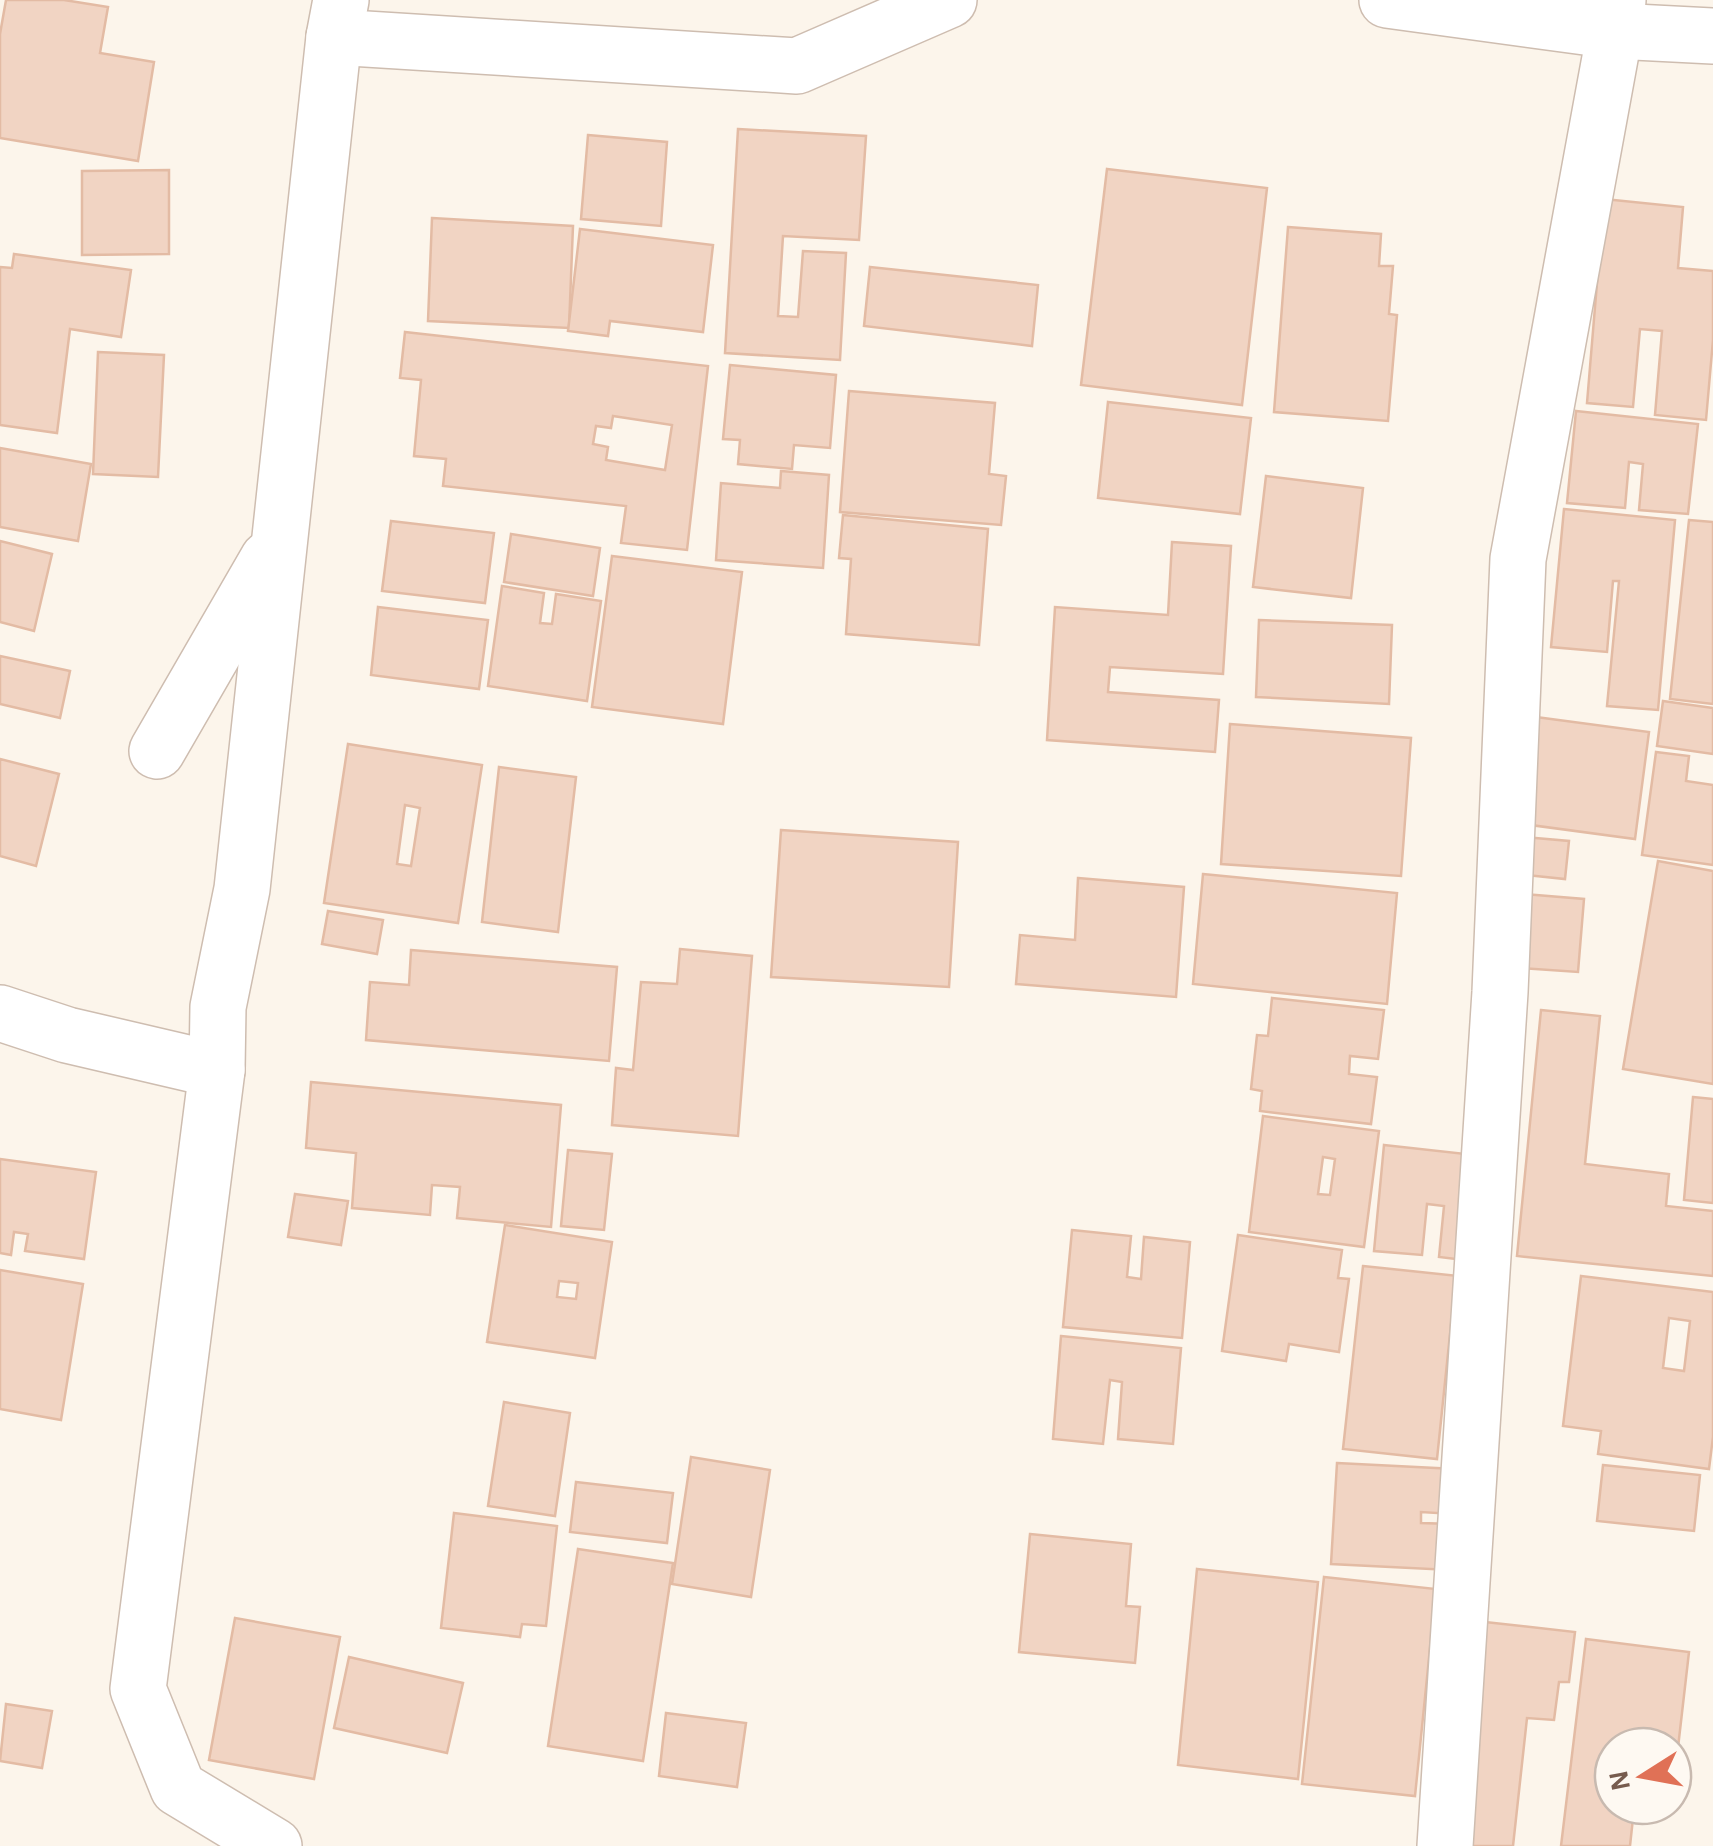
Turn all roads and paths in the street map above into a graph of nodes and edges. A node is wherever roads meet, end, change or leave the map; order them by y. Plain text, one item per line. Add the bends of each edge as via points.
1 (949, 0) edge
2 (1388, 0) edge
3 (1617, 16) edge
4 (337, 18) edge
5 (1713, 36) edge
6 (278, 542) junction
7 (157, 751) dead end
8 (0, 1013) edge
9 (217, 1070) junction
10 (274, 1846) edge
11 (1444, 1846) edge

1 - 4 street via 796,66
2 - 3 street
3 - 5 street
3 - 11 street via 1518,559 1500,992
4 - 6 street
6 - 7 street
6 - 9 street via 242,888 218,1007
8 - 9 street via 67,1036
9 - 10 street via 138,1689 178,1788

